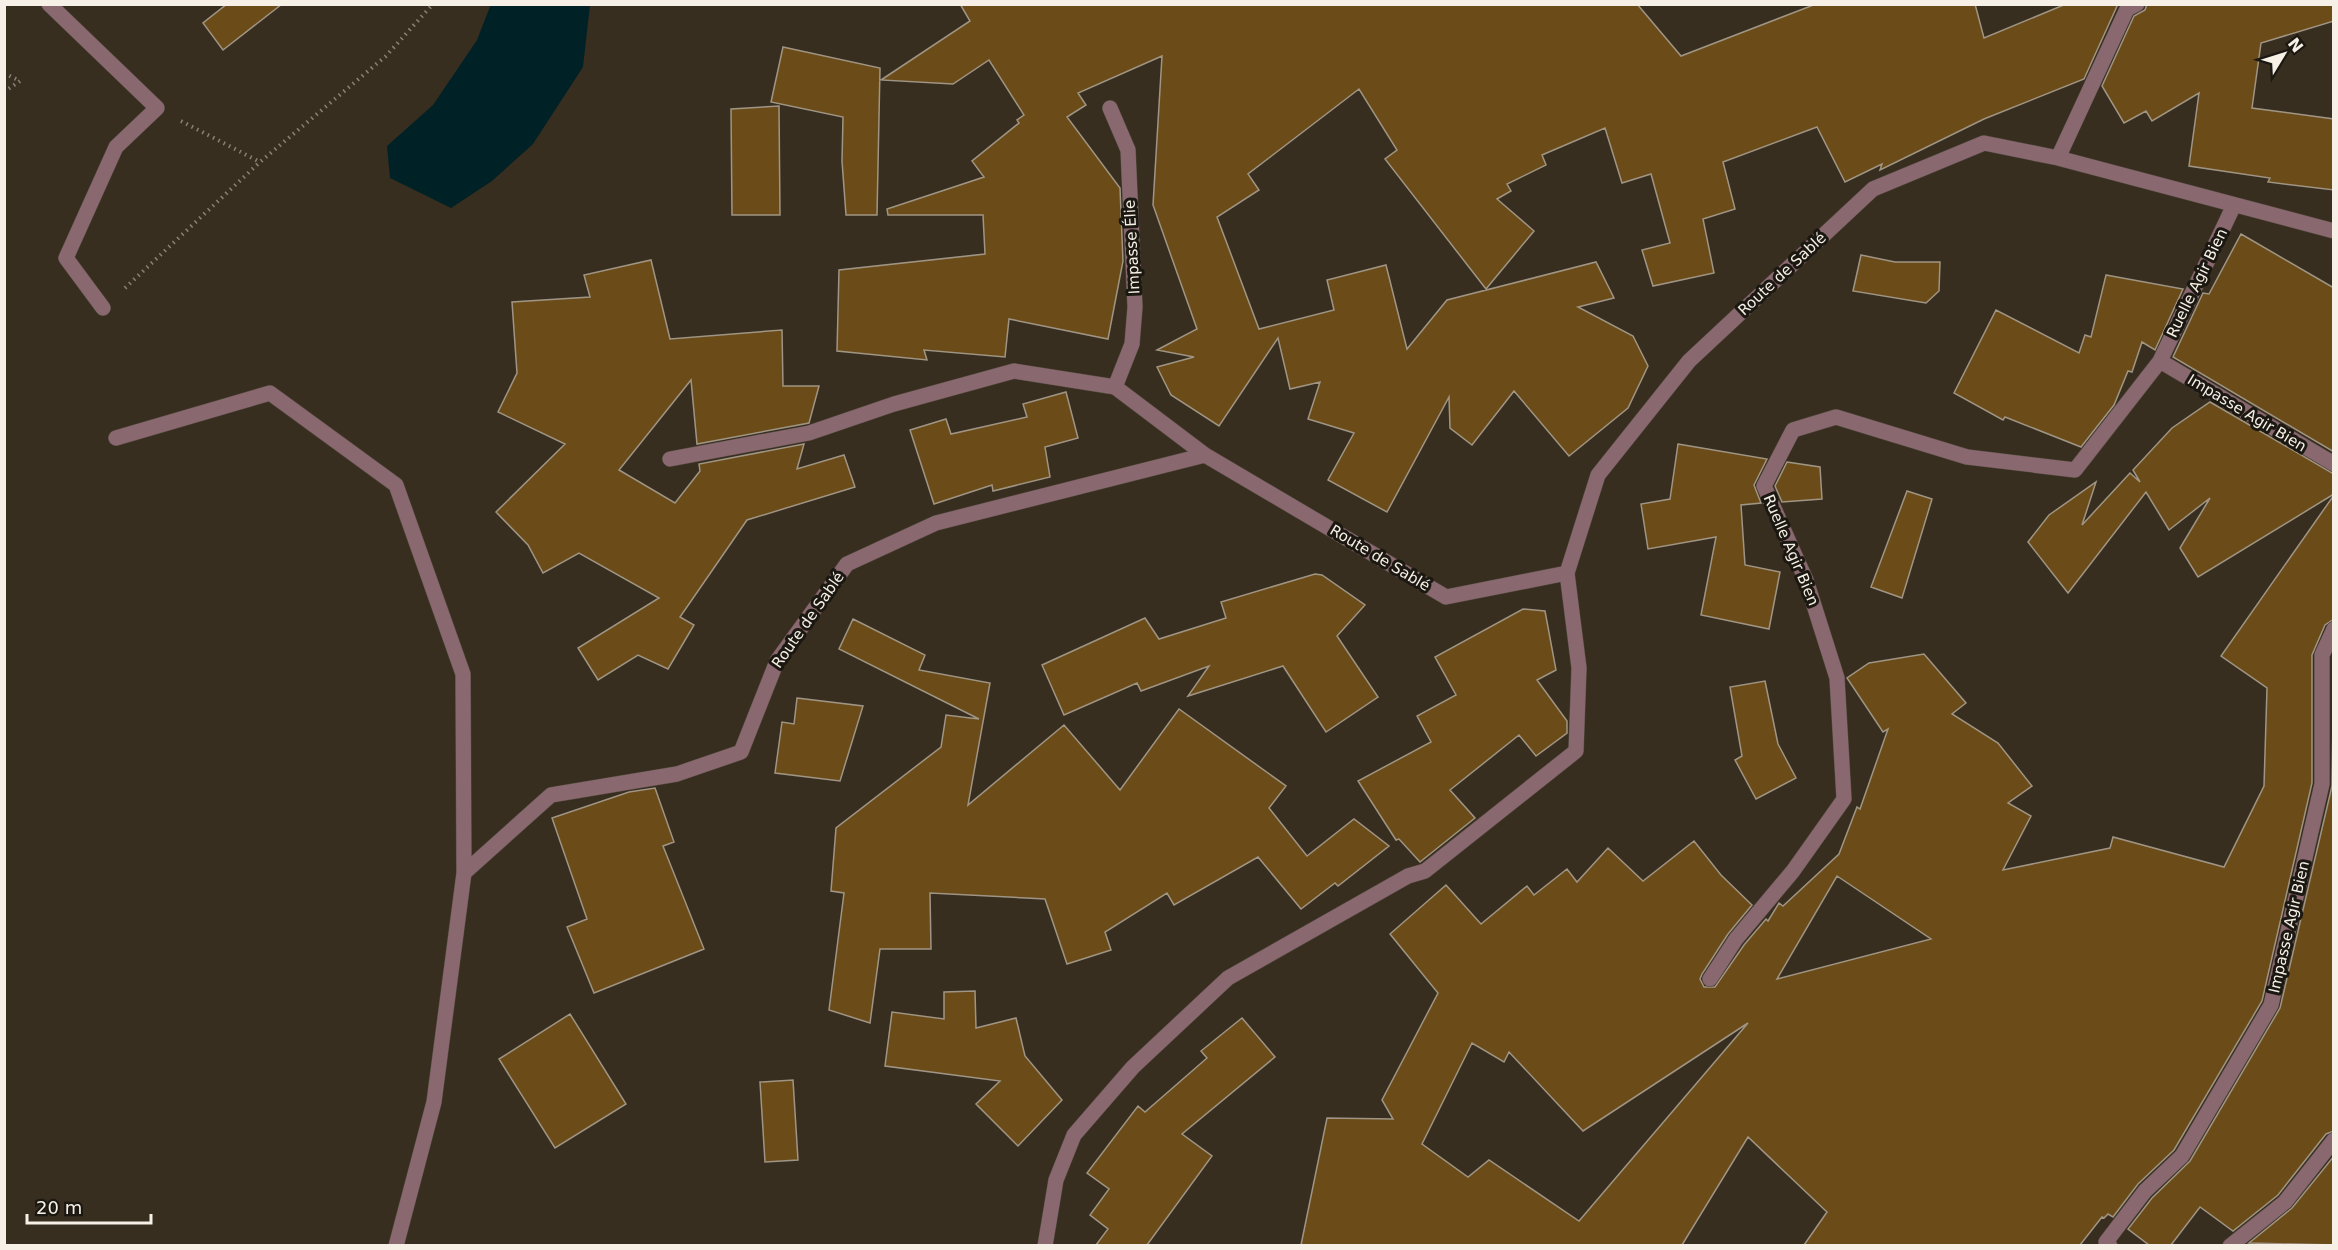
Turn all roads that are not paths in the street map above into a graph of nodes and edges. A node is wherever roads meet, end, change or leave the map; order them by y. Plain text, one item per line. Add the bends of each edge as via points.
1 (50, 4) edge
2 (2137, 4) edge
3 (1110, 108) dead end
4 (2058, 158) junction
5 (2234, 205) junction
6 (2334, 231) edge
7 (103, 308) road end
8 (2160, 361) junction
9 (1115, 387) junction
10 (116, 438) dead end
11 (1205, 455) junction
12 (670, 459) dead end
13 (2334, 464) edge
14 (1567, 573) junction
15 (2334, 629) edge
16 (464, 873) junction
17 (1710, 979) dead end
18 (2334, 1140) edge
19 (396, 1245) edge
20 (1045, 1245) edge
21 (2110, 1245) edge
22 (2230, 1245) edge

1 - 7 street via 157,108 116,147 66,258
2 - 4 street via 2127,9
3 - 9 street, Impasse Élie via 1128,150 1135,307 1132,344
4 - 5 street, Route de Sablé
4 - 14 street, Route de Sablé via 1984,143 1873,189 1689,362 1598,475
5 - 6 street, Route de Sablé
5 - 8 street, Ruelle Agir Bien
8 - 13 street, Impasse Agir Bien
8 - 17 street, Ruelle Agir Bien via 2075,470 1967,457 1836,417 1793,430 1764,486 1806,579 1837,678 1844,799 1793,871 1736,939
9 - 11 street
9 - 12 street via 1014,371 808,433
10 - 16 street via 270,393 396,484 463,674
11 - 14 street, Route de Sablé via 1446,597
11 - 16 street, Route de Sablé via 936,523 847,564 777,661 741,752 677,774 551,795
14 - 20 street via 1579,668 1576,751 1425,871 1408,876 1228,978 1133,1067 1074,1135 1056,1180
15 - 21 street, Impasse Agir Bien via 2322,656 2322,784 2271,1005 2182,1156 2145,1191 2106,1242
16 - 19 street via 434,1102
18 - 22 street via 2285,1202

